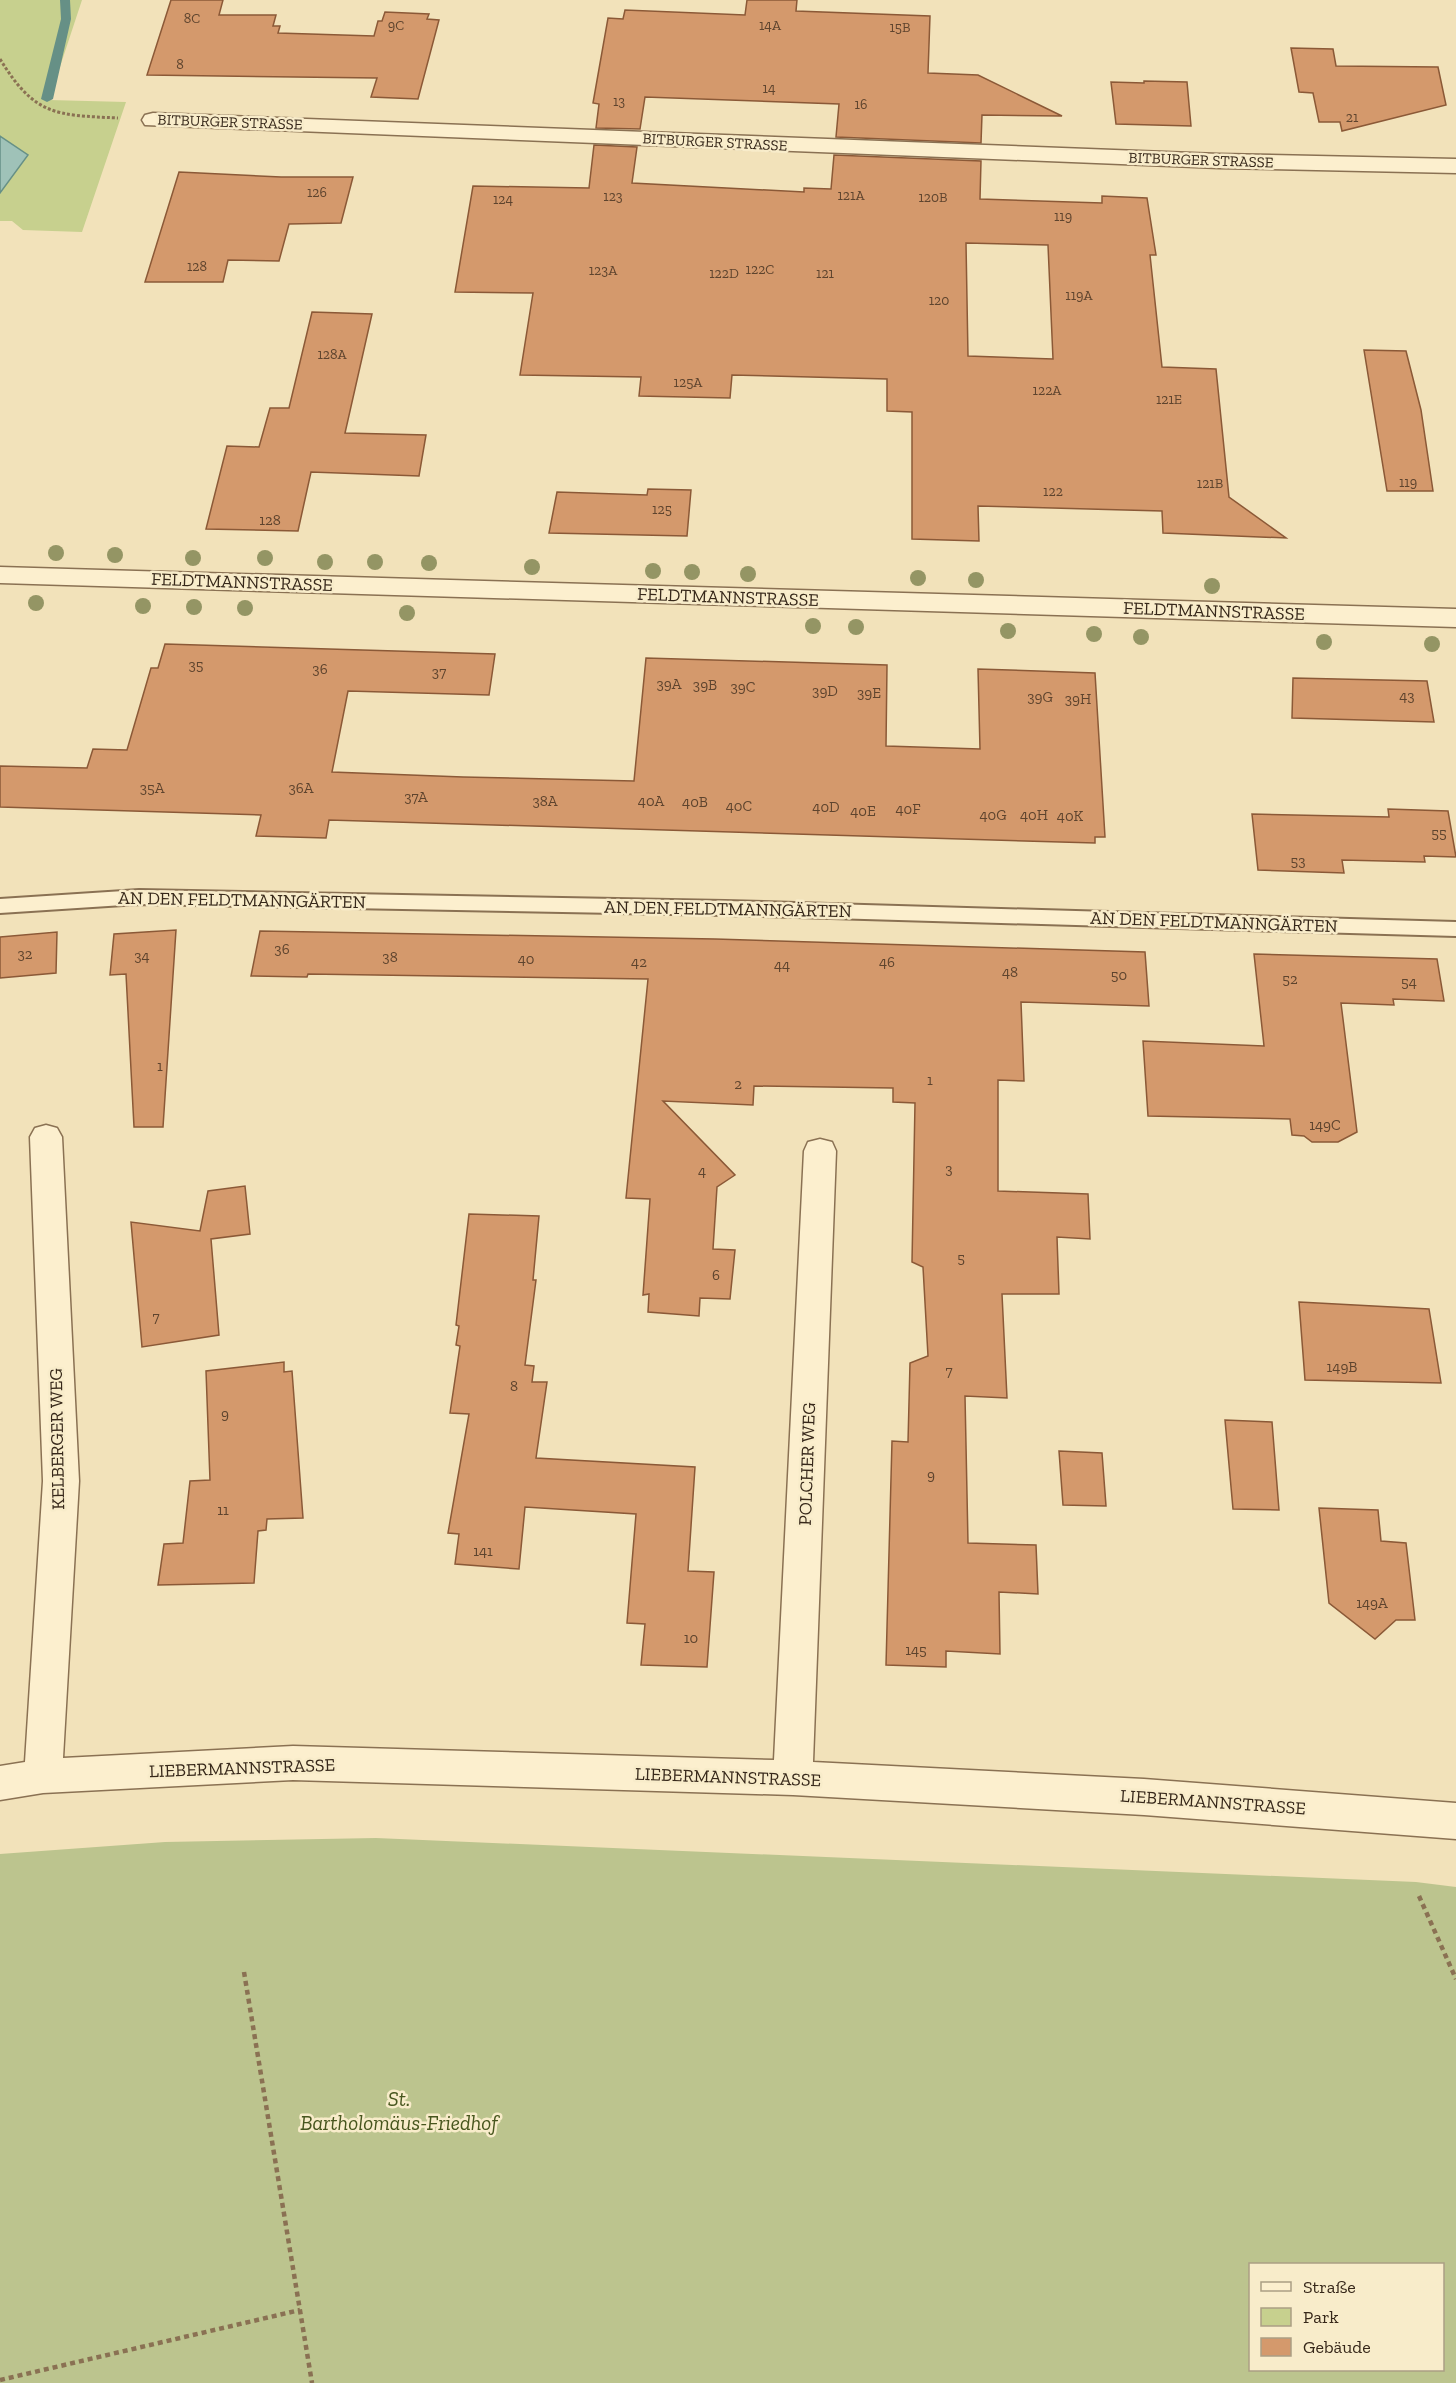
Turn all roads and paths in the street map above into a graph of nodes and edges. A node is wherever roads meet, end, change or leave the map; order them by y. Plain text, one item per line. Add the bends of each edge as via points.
1 (0, 59) edge
2 (153, 120) joint
3 (1456, 166) edge
4 (0, 575) edge
5 (1456, 618) edge
6 (0, 906) edge
7 (1456, 929) edge
8 (46, 1137) dead end
9 (820, 1151) dead end
10 (43, 1776) junction
11 (794, 1778) junction
12 (0, 1783) edge
13 (1456, 1821) edge
14 (1419, 1896) dead end
15 (244, 1972) dead end
16 (1456, 1979) edge
17 (300, 2310) junction
18 (0, 2380) edge
19 (312, 2383) edge

1 - 2 path, BITBURGER STRASSE via 14,84 32,103 47,111 69,116
2 - 3 street, BITBURGER STRASSE
4 - 5 street, FELDTMANNSTRASSE
6 - 7 lane, AN DEN FELDTMANNGÄRTEN via 139,897 725,908
8 - 10 street, KELBERGER WEG via 61,1481
9 - 11 street, POLCHER WEG
10 - 11 street, LIEBERMANNSTRASSE via 292,1763
10 - 12 street, LIEBERMANNSTRASSE
11 - 13 street, LIEBERMANNSTRASSE via 1144,1797
14 - 16 path
15 - 17 path
17 - 18 path
17 - 19 path

